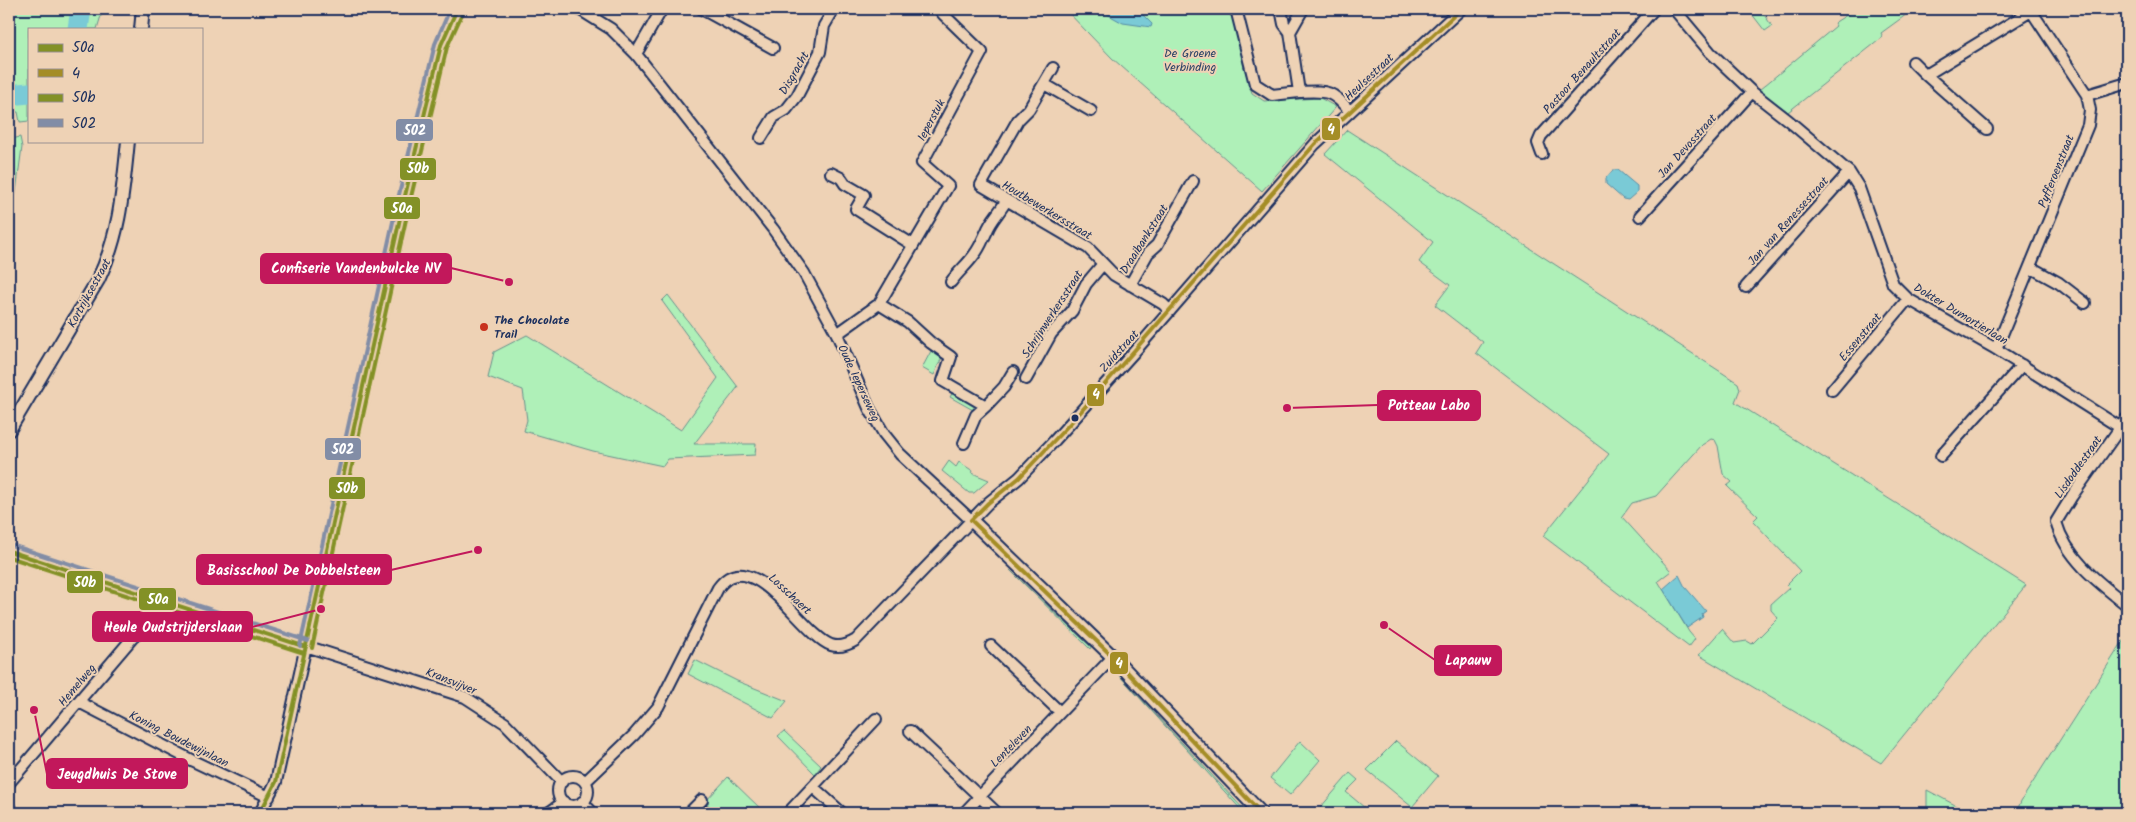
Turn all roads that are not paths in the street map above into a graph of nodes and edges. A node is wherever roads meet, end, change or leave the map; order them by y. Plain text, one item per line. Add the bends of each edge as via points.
1 (143, 9) edge
2 (457, 9) edge
3 (580, 9) edge
4 (662, 9) edge
5 (702, 9) edge
6 (832, 9) edge
7 (940, 9) edge
8 (1236, 9) edge
9 (1280, 9) edge
10 (1303, 9) edge
11 (1461, 9) edge
12 (1654, 9) edge
13 (1674, 9) edge
14 (2031, 10) edge
15 (141, 28) edge
16 (1290, 32) junction
17 (773, 48) dead end
18 (636, 54) junction
19 (1913, 62) dead end
20 (1053, 68) dead end
21 (1926, 75) junction
22 (2127, 83) edge
23 (1044, 84) junction
24 (1299, 92) junction
25 (1752, 92) junction
26 (2087, 95) junction
27 (1091, 111) dead end
28 (1350, 112) junction
29 (1987, 129) dead end
30 (761, 138) dead end
31 (128, 142) edge
32 (1542, 154) dead end
33 (831, 172) dead end
34 (1849, 172) junction
35 (1193, 181) dead end
36 (1277, 189) joint
37 (1006, 201) junction
38 (1640, 216) dead end
39 (913, 245) junction
40 (1102, 264) junction
41 (2030, 266) junction
42 (951, 282) dead end
43 (1130, 284) junction
44 (1746, 287) dead end
45 (1908, 299) junction
46 (2085, 303) dead end
47 (879, 304) junction
48 (1170, 311) junction
49 (837, 334) junction
50 (1996, 349) junction
51 (2022, 365) junction
52 (1013, 372) dead end
53 (1026, 379) dead end
54 (1832, 390) dead end
55 (986, 406) junction
56 (2127, 418) edge
57 (2122, 428) junction
58 (9, 430) edge
59 (964, 443) dead end
60 (1941, 456) dead end
61 (971, 520) junction
62 (9, 552) edge
63 (163, 602) junction
64 (2127, 605) edge
65 (991, 646) dead end
66 (306, 647) junction
67 (1113, 656) junction
68 (79, 702) junction
69 (1060, 712) junction
70 (876, 719) dead end
71 (910, 731) dead end
72 (562, 782) junction
73 (585, 782) junction
74 (9, 784) edge
75 (813, 786) junction
76 (269, 796) junction
77 (980, 796) junction
78 (702, 800) dead end
79 (564, 802) junction
80 (582, 802) junction
81 (9, 808) edge
82 (14, 813) edge
83 (260, 813) edge
84 (548, 813) edge
85 (593, 813) edge
86 (690, 813) edge
87 (788, 813) edge
88 (842, 813) edge
89 (964, 813) edge
90 (998, 813) edge
91 (1261, 813) edge

1 - 15 street
2 - 66 street via 441,44 404,200
3 - 18 street, Oude Ieperseweg via 611,29
4 - 18 street
5 - 17 street
6 - 30 street, Disgracht via 824,26 820,52 796,96 786,110 774,117
7 - 39 street, Ieperstuk via 982,52 922,163 948,186
8 - 24 street via 1255,84 1272,95
9 - 16 street
10 - 16 street
11 - 28 street, Heulsestraat
12 - 32 street, Pastoor Benaultstraat via 1541,136 1538,143
13 - 25 street, Dokter Dumortierlaan via 1710,52
14 - 21 street
14 - 26 street, Pyfferoenstraat
16 - 24 street
18 - 49 street, Oude Ieperseweg via 774,230 804,273
19 - 21 street
20 - 23 street, Houtbewerkersstraat
21 - 29 street
22 - 26 street
23 - 27 street
23 - 37 street, Houtbewerkersstraat via 1030,109 1018,120 981,186
24 - 28 street via 1325,91 1340,99
25 - 34 street, Dokter Dumortierlaan
25 - 38 street, Jan Devosstraat
26 - 41 street, Pyfferoenstraat via 2088,125
28 - 36 street, Heulsestraat via 1296,164
31 - 58 street, Kortrijksestraat via 116,230 108,260
33 - 39 street via 864,195 856,209
34 - 44 street, Jan van Renessestraat
34 - 45 street, Dokter Dumortierlaan via 1858,188 1892,284
35 - 43 street, Draaibankstraat via 1157,245 1148,253
36 - 48 street, Zuidstraat
37 - 40 street, Houtbewerkersstraat via 1088,248
37 - 42 street via 974,256
39 - 47 street, Ieperstuk
40 - 43 street, Houtbewerkersstraat
40 - 53 street, Schrijnwerkersstraat via 1086,284 1072,311 1051,334
41 - 46 street via 2060,283
41 - 50 street, Pyfferoenstraat
43 - 48 street, Houtbewerkersstraat
45 - 50 street, Dokter Dumortierlaan
45 - 54 street, Essenstraat
47 - 49 street, Ieperstuk
47 - 55 street via 908,322 951,357 943,381
48 - 61 street, Zuidstraat via 1025,472
49 - 61 street, Oude Ieperseweg via 869,408 884,434 900,454
50 - 51 street, Dokter Dumortierlaan
51 - 57 street, Dokter Dumortierlaan
51 - 60 street
52 - 55 street
55 - 59 street via 976,415
56 - 57 street, Lisdoddestraat
57 - 64 street, Lisdoddestraat via 2056,522 2072,553 2096,581
61 - 67 street, Oude Ieperseweg
61 - 73 street, Losschaert via 856,640 846,646 829,645 755,579 746,575 727,578 718,588 658,707
62 - 63 street, Kransvijver
63 - 66 street, Kransvijver
63 - 68 street, Hemelweg
65 - 69 street
66 - 72 street, Kransvijver via 465,696 505,723
66 - 76 street via 276,782
67 - 69 street, Lenteleven
67 - 91 street, Oude Ieperseweg
68 - 74 street, Hemelweg
68 - 76 street, Koning Boudewijnlaan
69 - 77 street, Lenteleven
70 - 75 street
71 - 77 street
72 - 73 street via 576,776
72 - 79 street via 559,795
73 - 80 street via 588,792
75 - 87 street
75 - 88 street
76 - 83 street
77 - 89 street, Lenteleven
77 - 90 street
78 - 86 street
79 - 80 street via 573,806
79 - 84 street
80 - 85 street
81 - 82 street

